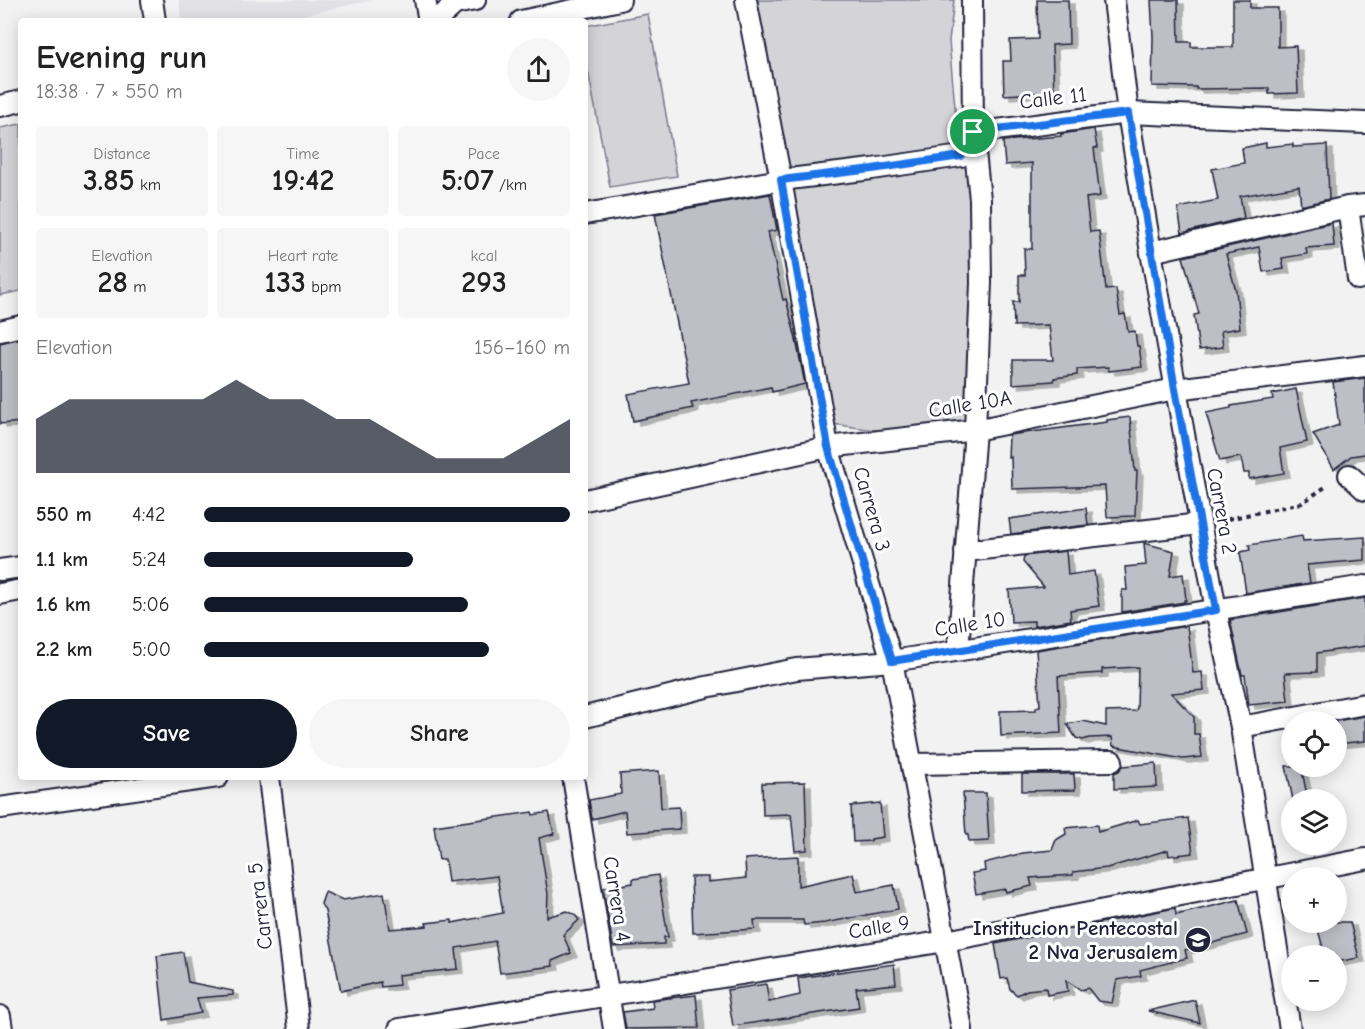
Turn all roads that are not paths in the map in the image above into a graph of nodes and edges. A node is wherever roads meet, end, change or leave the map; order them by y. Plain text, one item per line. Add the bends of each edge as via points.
1 (152, 0) edge
2 (425, 0) edge
3 (475, 0) edge
4 (620, 0) edge
5 (746, 0) edge
6 (972, 0) edge
7 (1114, 0) edge
8 (155, 18) edge
9 (428, 18) edge
10 (439, 18) edge
11 (535, 18) edge
12 (18, 102) edge
13 (0, 106) edge
14 (1128, 113) junction
15 (1365, 123) edge
16 (973, 132) junction
17 (781, 180) junction
18 (1356, 206) edge
19 (588, 213) edge
20 (1151, 252) junction
21 (1358, 279) dead end
22 (18, 327) edge
23 (0, 331) edge
24 (1365, 366) edge
25 (1175, 389) junction
26 (975, 430) junction
27 (828, 447) junction
28 (1349, 475) dead end
29 (1365, 490) edge
30 (588, 499) edge
31 (1200, 524) junction
32 (965, 551) junction
33 (18, 567) edge
34 (0, 570) edge
35 (1365, 586) edge
36 (18, 591) edge
37 (0, 594) edge
38 (1216, 610) junction
39 (958, 650) junction
40 (892, 661) junction
41 (1365, 704) edge
42 (588, 716) edge
43 (1241, 727) junction
44 (1112, 761) dead end
45 (912, 764) junction
46 (197, 780) edge
47 (269, 780) edge
48 (573, 780) edge
49 (0, 808) edge
50 (1365, 859) edge
51 (1266, 879) junction
52 (946, 941) junction
53 (609, 997) junction
54 (0, 1016) edge
55 (2, 1029) edge
56 (299, 1029) edge
57 (399, 1029) edge
58 (614, 1029) edge
59 (962, 1029) edge
60 (1290, 1029) edge

1 - 8 street
2 - 9 street
3 - 10 street via 455,4
4 - 11 street
5 - 17 street, Carrera 3
6 - 16 street
7 - 14 street, Carrera 2
12 - 13 street
14 - 15 street, Calle 11
14 - 16 street, Calle 11
14 - 20 street, Carrera 2
16 - 17 street via 961,156
16 - 26 street via 980,198 981,283
17 - 19 street
17 - 27 street, Carrera 3
18 - 20 street
18 - 21 street
20 - 25 street, Carrera 2
22 - 23 street
24 - 25 street, Calle 10A
25 - 26 street, Calle 10A
25 - 31 street, Carrera 2
26 - 27 street, Calle 10A
26 - 32 street
27 - 30 street, Calle 10A
27 - 40 street, Carrera 3
28 - 29 street
31 - 32 street
31 - 38 street, Carrera 2
32 - 39 street
33 - 34 street
35 - 38 street, Calle 10
36 - 37 street
38 - 39 street, Calle 10
38 - 43 street, Carrera 2
39 - 40 street, Calle 10
40 - 42 street, Calle 10 via 797,669
40 - 45 street, Carrera 3
41 - 43 street
43 - 51 street, Carrera 2
44 - 45 street
45 - 52 street, Carrera 3
46 - 49 street
47 - 56 street, Carrera 5
48 - 53 street, Carrera 4
50 - 51 street, Calle 9
51 - 52 street, Calle 9
51 - 60 street, Carrera 2
52 - 53 street, Calle 9
52 - 59 street, Carrera 3
53 - 57 street, Calle 9
53 - 58 street, Carrera 4
54 - 55 street

